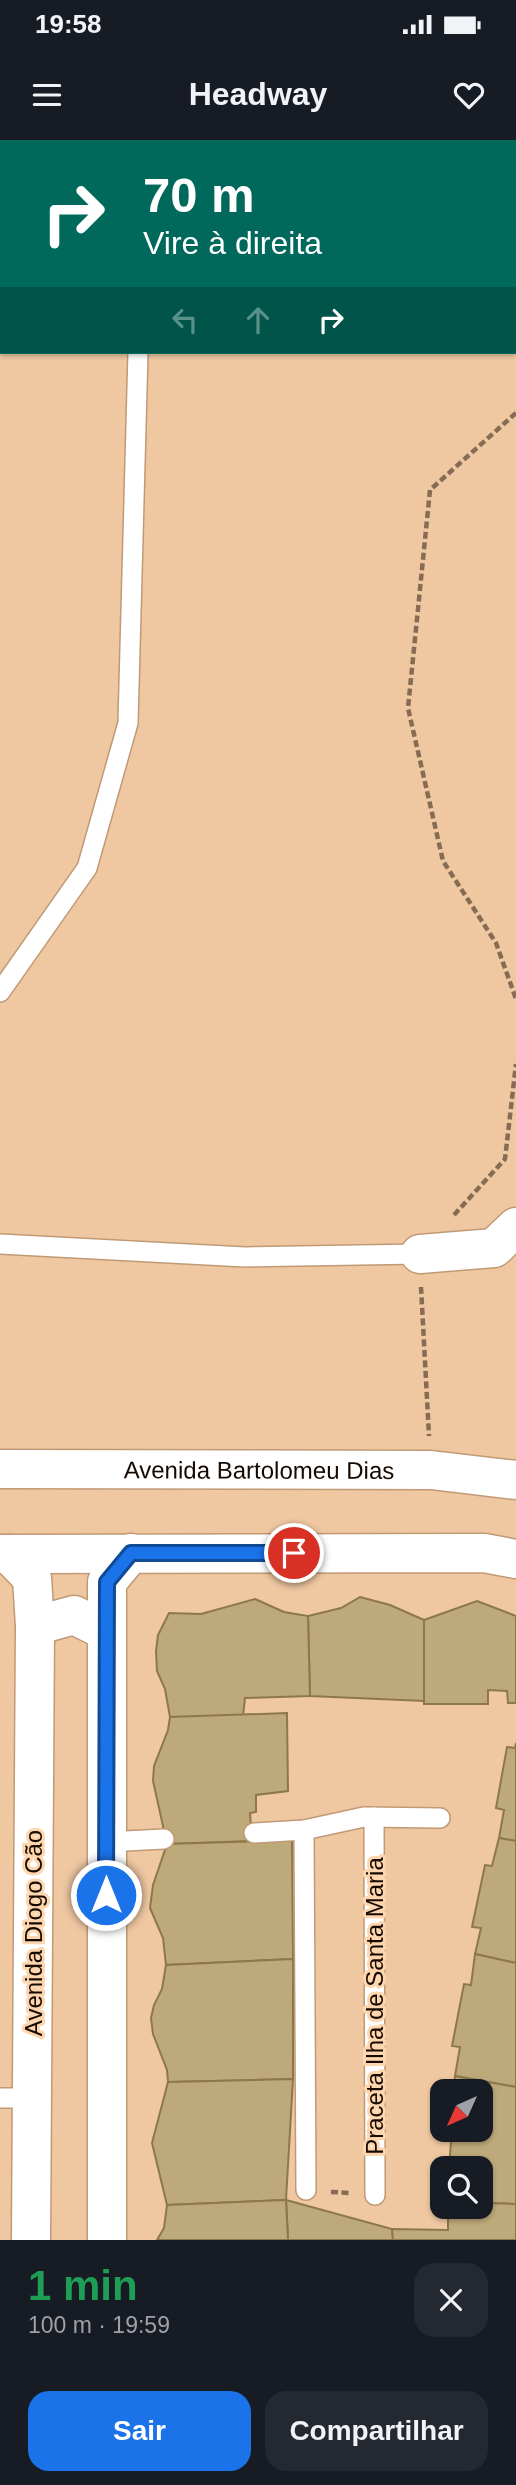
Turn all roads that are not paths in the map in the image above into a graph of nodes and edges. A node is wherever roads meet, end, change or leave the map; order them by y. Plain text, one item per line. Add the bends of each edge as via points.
1 (138, 354) edge
2 (0, 992) edge
3 (516, 1227) edge
4 (0, 1244) edge
5 (420, 1254) joint
6 (0, 1469) edge
7 (516, 1480) edge
8 (131, 1553) junction
9 (5, 1554) edge
10 (516, 1559) edge
11 (35, 1626) junction
12 (106, 1631) junction
13 (374, 1817) junction
14 (440, 1818) dead end
15 (304, 1830) junction
16 (254, 1833) dead end
17 (164, 1839) dead end
18 (106, 1842) junction
19 (16, 2098) edge
20 (306, 2190) road end
21 (375, 2195) road end
22 (31, 2240) edge
23 (107, 2240) edge

1 - 2 lane via 128,723 87,868
3 - 5 street via 494,1248
4 - 5 lane via 245,1257
6 - 7 street, Avenida Bartolomeu Dias via 431,1470
8 - 9 street
8 - 10 street via 484,1553
8 - 12 street via 107,1582
9 - 11 street, Avenida Diogo Cão via 32,1578
11 - 12 street via 74,1615
11 - 19 street, Avenida Diogo Cão
12 - 18 street
13 - 14 lane
13 - 15 lane
13 - 21 lane, Praceta Ilha de Santa Maria
15 - 16 lane
15 - 20 lane
17 - 18 lane
18 - 23 street
19 - 22 street, Avenida Diogo Cão

